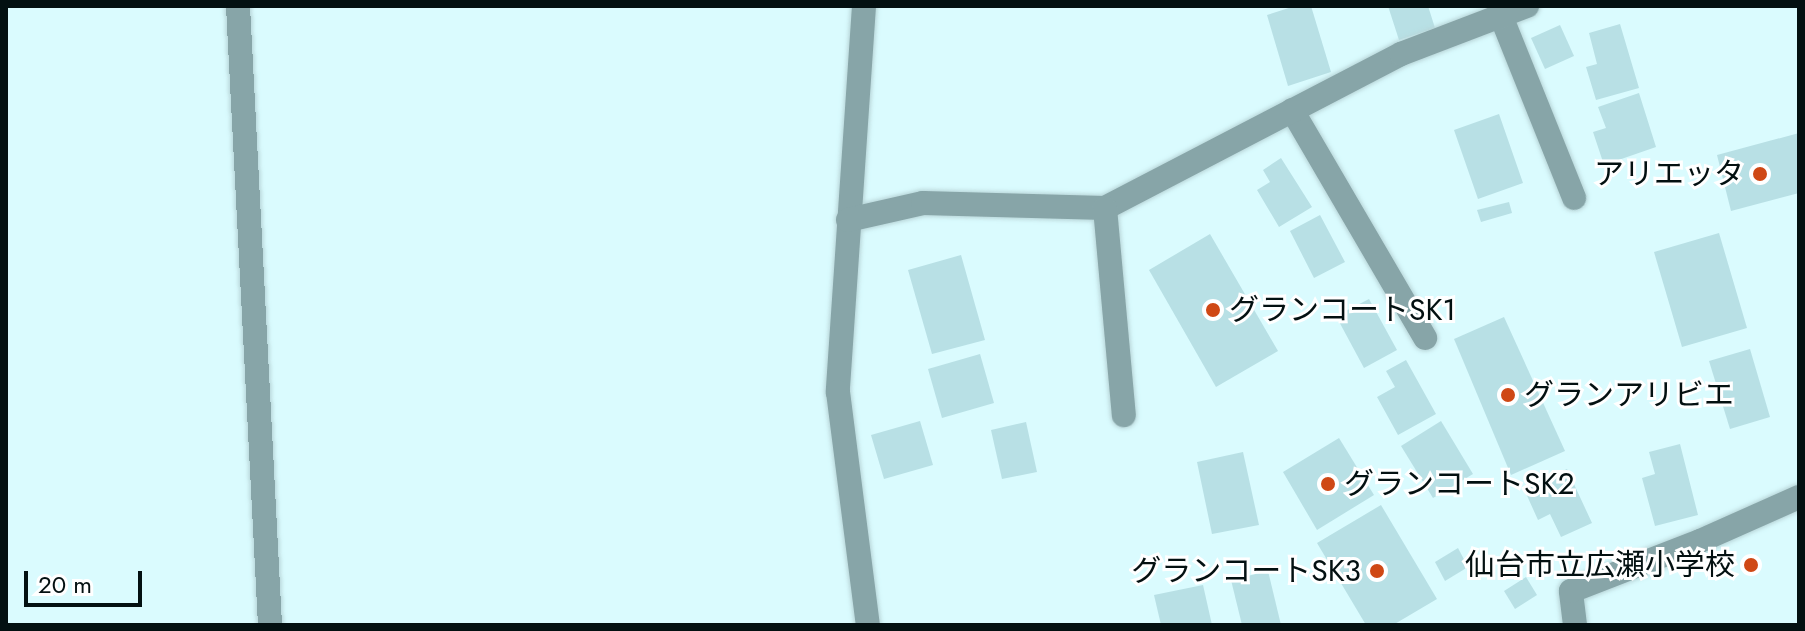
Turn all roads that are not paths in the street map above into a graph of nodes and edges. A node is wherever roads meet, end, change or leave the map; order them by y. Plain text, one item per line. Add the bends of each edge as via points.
1 (238, 6) edge
2 (864, 6) edge
3 (1527, 6) edge
4 (1501, 16) junction
5 (1292, 110) junction
6 (1574, 198) dead end
7 (1105, 208) junction
8 (848, 220) junction
9 (1425, 338) dead end
10 (1124, 415) dead end
11 (1799, 497) edge
12 (270, 625) edge
13 (868, 625) edge
14 (1575, 625) edge

1 - 12 street
2 - 8 street
3 - 4 street
4 - 5 street via 1401,54
4 - 6 street
5 - 7 street
5 - 9 street
7 - 8 street via 923,203
7 - 10 street
8 - 13 street via 838,392
11 - 14 street via 1571,591

